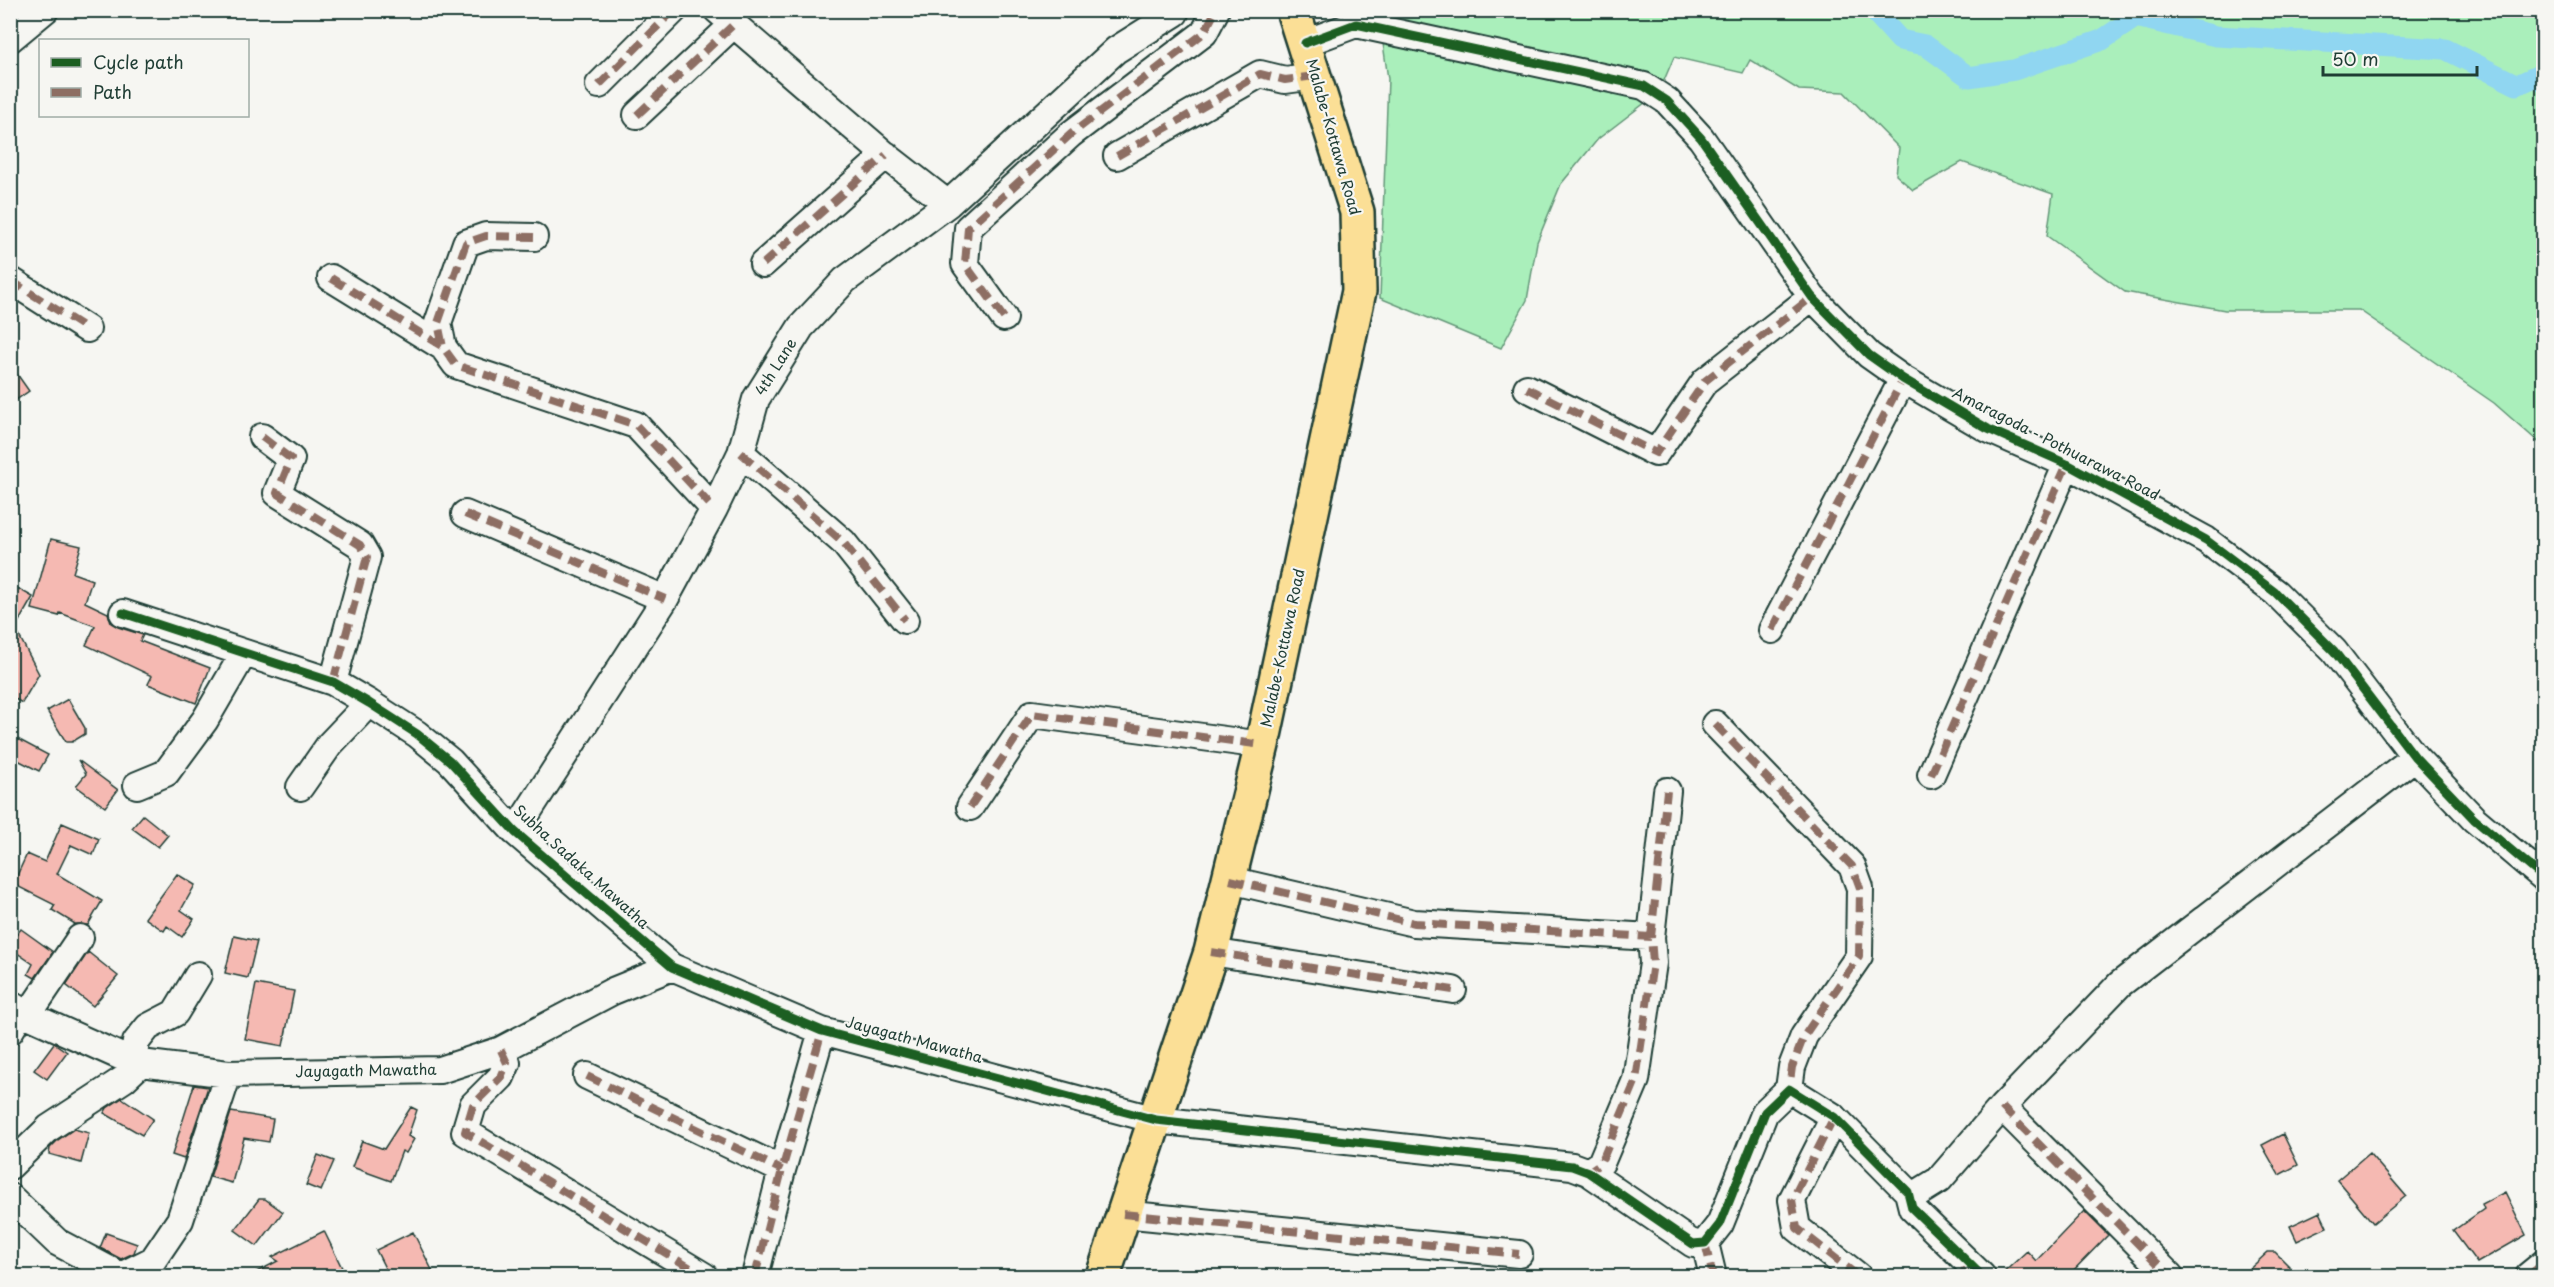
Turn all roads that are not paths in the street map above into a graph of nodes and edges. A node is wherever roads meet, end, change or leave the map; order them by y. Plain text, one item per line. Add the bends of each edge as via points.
1 (45, 10) edge
2 (674, 10) edge
3 (1215, 10) edge
4 (1293, 10) edge
5 (1171, 12) edge
6 (725, 17) edge
7 (10, 39) edge
8 (1305, 43) junction
9 (1316, 75) junction
10 (599, 85) dead end
11 (637, 115) dead end
12 (886, 155) junction
13 (1117, 156) dead end
14 (948, 204) junction
15 (534, 237) dead end
16 (763, 264) dead end
17 (331, 278) dead end
18 (10, 280) edge
19 (1812, 297) junction
20 (1004, 318) dead end
21 (87, 329) dead end
22 (442, 347) junction
23 (1903, 379) junction
24 (1527, 388) dead end
25 (262, 437) dead end
26 (741, 453) junction
27 (2067, 464) junction
28 (714, 509) junction
29 (465, 514) dead end
30 (665, 599) junction
31 (123, 613) dead end
32 (904, 620) dead end
33 (1772, 630) dead end
34 (244, 653) junction
35 (333, 682) junction
36 (369, 703) junction
37 (1715, 724) dead end
38 (1262, 745) junction
39 (2415, 757) junction
40 (1931, 775) dead end
41 (137, 785) dead end
42 (300, 787) dead end
43 (1666, 791) dead end
44 (970, 807) dead end
45 (515, 832) junction
46 (2544, 878) edge
47 (1230, 880) junction
48 (1651, 937) junction
49 (80, 938) dead end
50 (1211, 952) junction
51 (672, 968) junction
52 (198, 975) dead end
53 (1453, 990) dead end
54 (18, 1016) edge
55 (822, 1031) junction
56 (501, 1050) junction
57 (137, 1063) junction
58 (228, 1074) junction
59 (587, 1076) dead end
60 (1789, 1089) junction
61 (2002, 1107) junction
62 (1834, 1117) junction
63 (1156, 1120) junction
64 (10, 1166) edge
65 (782, 1170) junction
66 (1588, 1172) junction
67 (1908, 1192) junction
68 (10, 1197) edge
69 (1123, 1214) junction
70 (1705, 1244) junction
71 (1519, 1254) dead end
72 (2544, 1263) edge
73 (1970, 1273) edge
74 (704, 1276) edge
75 (755, 1276) edge
76 (1102, 1276) edge
77 (1713, 1276) edge
78 (1858, 1276) edge
79 (2170, 1276) edge
80 (2528, 1276) edge

1 - 7 street
2 - 10 street
3 - 5 street via 1206,16
3 - 20 street via 1204,33 1071,134 968,228 965,264
4 - 8 main road, Malabe-Kottawa Road
5 - 14 street, 4th Lane via 1116,50
6 - 11 street
6 - 12 street
8 - 9 main road, Malabe-Kottawa Road
8 - 19 street, Amaragoda - Pothuarawa Road via 1356,24 1644,86 1667,101 1701,138
9 - 13 street via 1285,80 1260,74
9 - 38 main road, Malabe-Kottawa Road via 1357,212 1359,291
12 - 14 street
12 - 16 street
14 - 26 street, 4th Lane via 845,280 801,327 756,399
15 - 22 street via 486,236 466,243 438,323
17 - 22 street
18 - 21 street
19 - 23 street, Amaragoda - Pothuarawa Road via 1869,355
19 - 24 street via 1706,381 1656,453
22 - 28 street via 456,365 636,425
23 - 27 street, Amaragoda - Pothuarawa Road via 1988,429
23 - 33 street
25 - 35 street via 291,459 277,494 360,545 367,557
26 - 28 street, 4th Lane
26 - 32 street via 843,542
27 - 39 street, Amaragoda - Pothuarawa Road via 2206,540 2276,593 2334,651
27 - 40 street
28 - 30 street, 4th Lane
29 - 30 street
30 - 45 street, 4th Lane
31 - 34 street, Subha Sadaka Mawatha
34 - 35 street, Subha Sadaka Mawatha
34 - 41 street via 205,720 166,772
35 - 36 street, Subha Sadaka Mawatha
36 - 42 street via 330,744
36 - 45 street, Subha Sadaka Mawatha via 450,761
37 - 60 street via 1852,866 1860,888 1859,956 1804,1036 1792,1067
38 - 44 street via 1032,714
38 - 47 main road, Malabe-Kottawa Road
39 - 46 street, Amaragoda - Pothuarawa Road via 2474,819
39 - 61 street via 2120,984
43 - 48 street
45 - 51 street, Subha Sadaka Mawatha
47 - 48 street via 1414,923
47 - 50 main road, Malabe-Kottawa Road
48 - 66 street via 1653,963 1636,1080 1601,1163
49 - 54 street
50 - 53 street
50 - 63 main road, Malabe-Kottawa Road
51 - 55 street, Jayagath Mawatha
51 - 56 street, Jayagath Mawatha via 613,991
52 - 57 street via 175,1013 148,1028 136,1042
54 - 57 street, Jayagath Mawatha
55 - 63 street, Jayagath Mawatha
55 - 65 street
56 - 58 street, Jayagath Mawatha via 440,1070
56 - 74 street via 507,1063 501,1077 473,1105 465,1132
57 - 58 street, Jayagath Mawatha
57 - 64 street via 124,1078 49,1128
58 - 68 street via 180,1220 153,1260 122,1276 57,1242
59 - 65 street
60 - 62 street
60 - 70 street via 1765,1112 1720,1224
61 - 67 street via 1939,1180 1918,1193
61 - 79 street
62 - 67 street
62 - 78 street via 1792,1200 1797,1228
63 - 66 street, Jayagath Mawatha via 1572,1166
63 - 69 main road, Malabe-Kottawa Road
65 - 75 street
66 - 70 street via 1693,1244
67 - 73 street via 1912,1208
69 - 71 street
69 - 76 main road, Malabe-Kottawa Road
70 - 77 street
72 - 80 street

